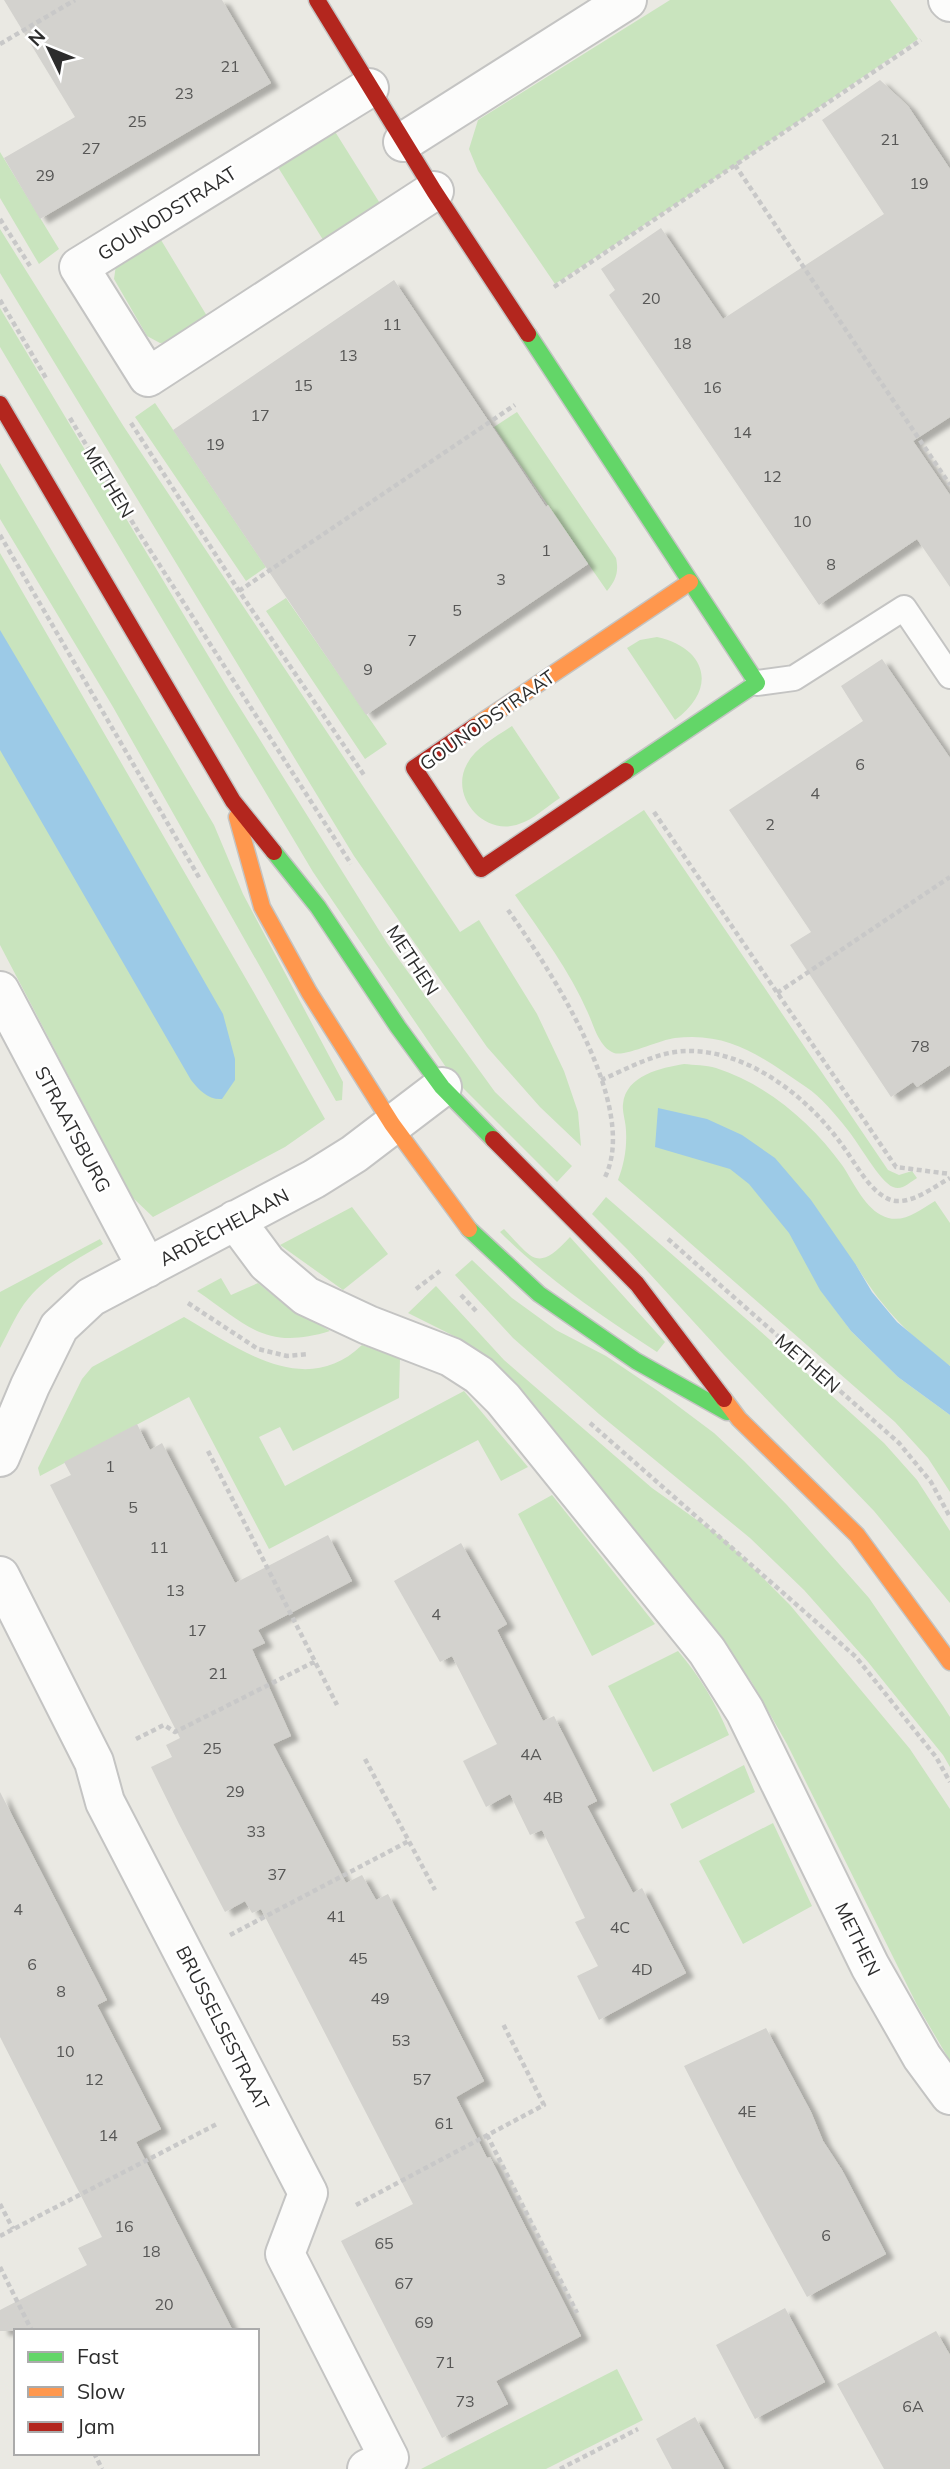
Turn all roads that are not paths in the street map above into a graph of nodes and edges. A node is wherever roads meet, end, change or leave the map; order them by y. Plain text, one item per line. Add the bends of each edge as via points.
1 (317, 0) edge
2 (627, 0) edge
3 (369, 88) junction
4 (403, 142) junction
5 (434, 191) junction
6 (0, 404) edge
7 (690, 582) junction
8 (950, 676) edge
9 (757, 682) junction
10 (233, 801) junction
11 (0, 991) edge
12 (442, 1087) junction
13 (392, 1124) junction
14 (235, 1220) junction
15 (146, 1268) junction
16 (15, 1382) edge
17 (739, 1419) junction
18 (0, 1457) edge
19 (0, 1576) edge
20 (950, 1662) edge
21 (950, 2095) edge
22 (367, 2469) edge

1 - 3 street
2 - 4 street
3 - 4 street
3 - 5 street, GOUNODSTRAAT via 79,267 148,377
4 - 5 street
5 - 7 street
6 - 10 street
7 - 9 street
7 - 9 street, GOUNODSTRAAT via 414,768 481,869
8 - 9 lane via 904,608 794,678
10 - 12 street via 318,907
10 - 13 street via 262,906 309,992
11 - 15 street, STRAATSBURG
12 - 13 street, ARDÈCHELAAN
12 - 17 street via 638,1284
13 - 14 street, ARDÈCHELAAN via 314,1179
13 - 17 street via 475,1236 539,1294 636,1361
14 - 15 street, ARDÈCHELAAN
14 - 21 street, METHEN via 267,1263 306,1296 451,1357 480,1375 511,1409 707,1651 754,1729 870,1966 922,2057
15 - 16 street, ARDÈCHELAAN via 74,1311
16 - 18 street, ARDÈCHELAAN
17 - 20 street via 856,1535
19 - 22 street, BRUSSELSESTRAAT via 94,1762 105,1801 308,2193 285,2254 389,2458

